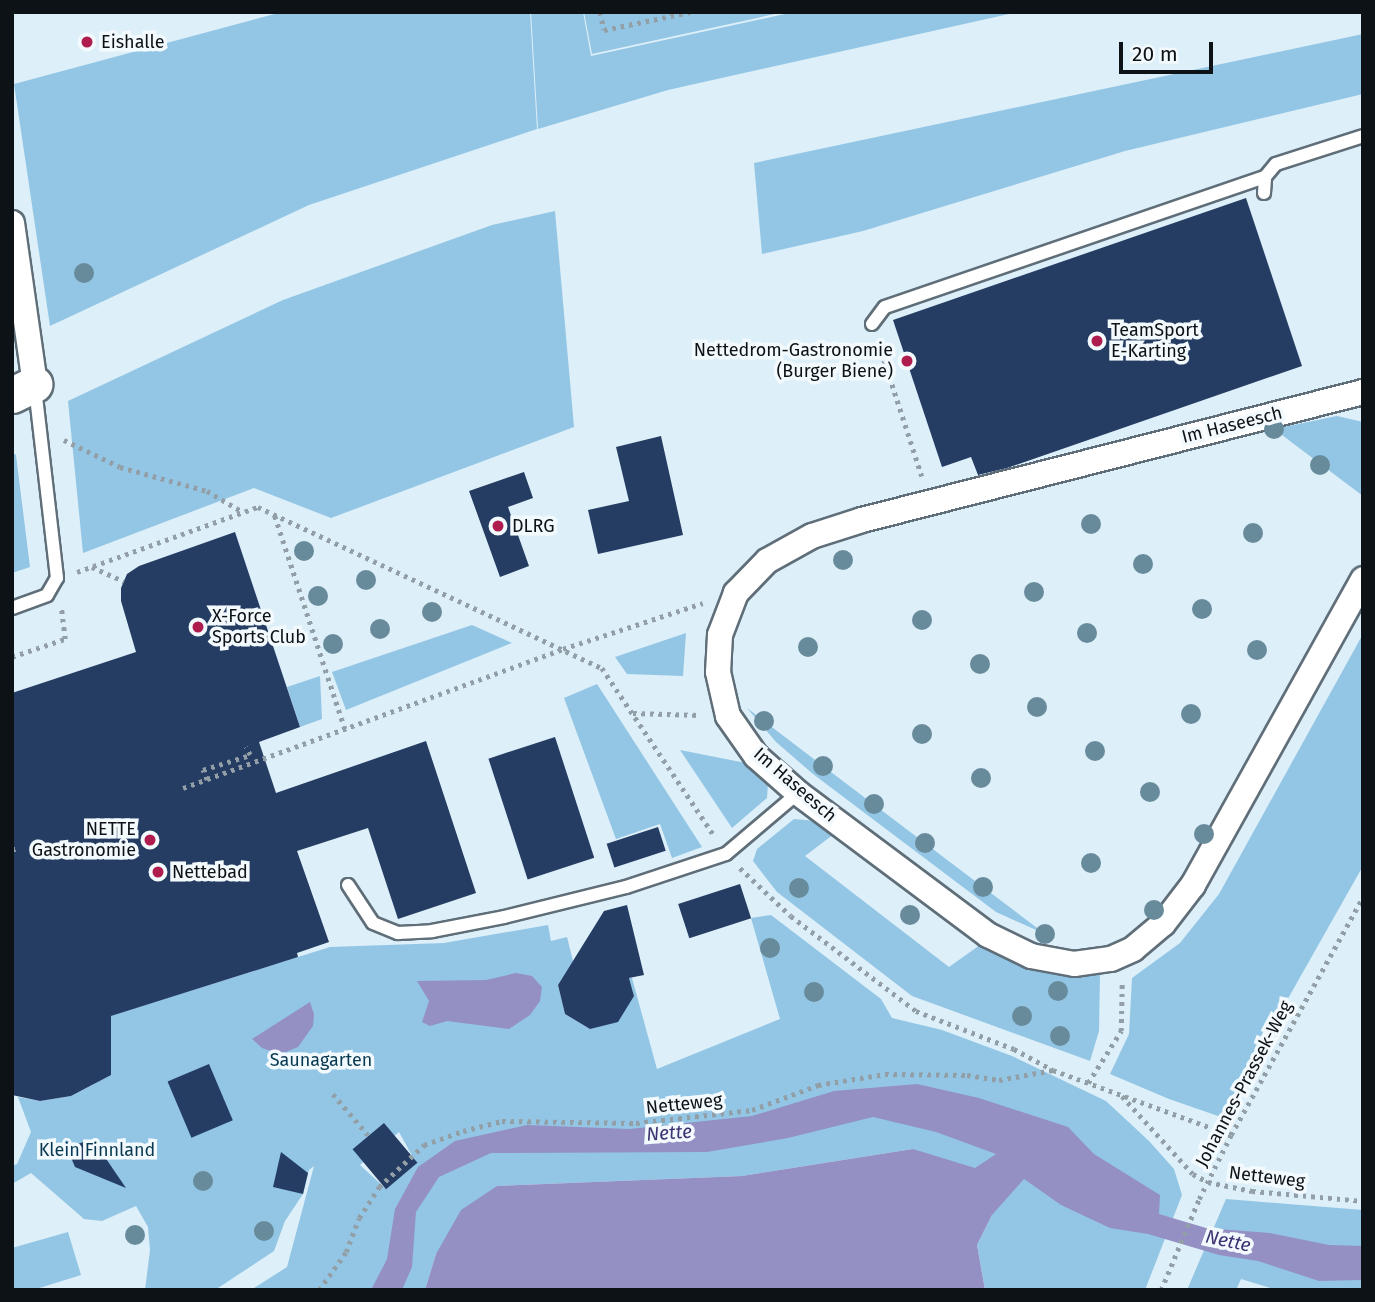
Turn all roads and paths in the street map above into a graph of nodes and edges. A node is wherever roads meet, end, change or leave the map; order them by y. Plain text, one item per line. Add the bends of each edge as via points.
1 (600, 12) edge
2 (690, 12) edge
3 (1363, 136) edge
4 (1265, 177) junction
5 (1264, 193) dead end
6 (12, 223) edge
7 (872, 324) joint
8 (24, 390) edge
9 (1358, 396) edge
10 (41, 436) junction
11 (930, 504) junction
12 (244, 512) junction
13 (274, 515) junction
14 (91, 566) junction
15 (57, 579) junction
16 (1363, 579) edge
17 (124, 581) dead end
18 (736, 593) junction
19 (12, 608) edge
20 (563, 649) junction
21 (12, 657) edge
22 (633, 713) junction
23 (728, 716) junction
24 (345, 729) junction
25 (246, 747) dead end
26 (250, 755) junction
27 (253, 762) junction
28 (207, 780) junction
29 (183, 788) dead end
30 (798, 793) junction
31 (726, 854) junction
32 (348, 886) dead end
33 (1363, 897) edge
34 (1111, 959) junction
35 (1053, 1070) junction
36 (1088, 1083) junction
37 (333, 1094) dead end
38 (1121, 1094) junction
39 (368, 1135) dead end
40 (1231, 1135) junction
41 (1208, 1182) junction
42 (1363, 1201) edge
43 (319, 1290) edge
44 (1161, 1290) edge

1 - 2 path via 604,30
3 - 4 lane via 1276,164
4 - 5 lane
4 - 7 lane via 885,307
6 - 8 street
7 - 11 path
8 - 10 lane
9 - 11 street, Im Haseesch
10 - 12 path via 63,440 120,467 207,491
10 - 15 lane
11 - 18 street, Im Haseesch via 812,536 767,561
12 - 13 path via 258,507
12 - 14 path
13 - 20 path
13 - 24 path
14 - 15 path
14 - 17 path
15 - 19 lane via 47,595
15 - 21 path via 65,639
16 - 34 street, Im Haseesch via 1193,884 1163,924 1133,949
18 - 20 path
18 - 23 street, Im Haseesch via 720,635 718,672
20 - 22 path via 601,668
20 - 24 path
22 - 23 path
22 - 31 path
23 - 30 street, Im Haseesch via 756,756
24 - 27 path
25 - 26 path
26 - 27 path
26 - 28 path via 203,770
27 - 28 path
28 - 29 path
30 - 31 lane
30 - 34 street, Im Haseesch via 988,936 1042,958 1074,964
31 - 32 lane via 626,887 432,932 398,933 373,923
31 - 35 path via 790,916 916,1011 1014,1049
33 - 40 path, Johannes-Prassek-Weg
34 - 36 path via 1122,976 1121,1031
35 - 36 path, Netteweg
35 - 43 path, Netteweg via 999,1080 885,1074 818,1085 752,1110 636,1123 502,1121 463,1131 424,1146 379,1187 346,1252
36 - 38 path, Netteweg
37 - 39 path
38 - 40 path, Netteweg
38 - 41 path, Netteweg via 1193,1174
40 - 41 path, Johannes-Prassek-Weg
41 - 42 path, Netteweg via 1252,1191
41 - 44 path, Johannes-Prassek-Weg

